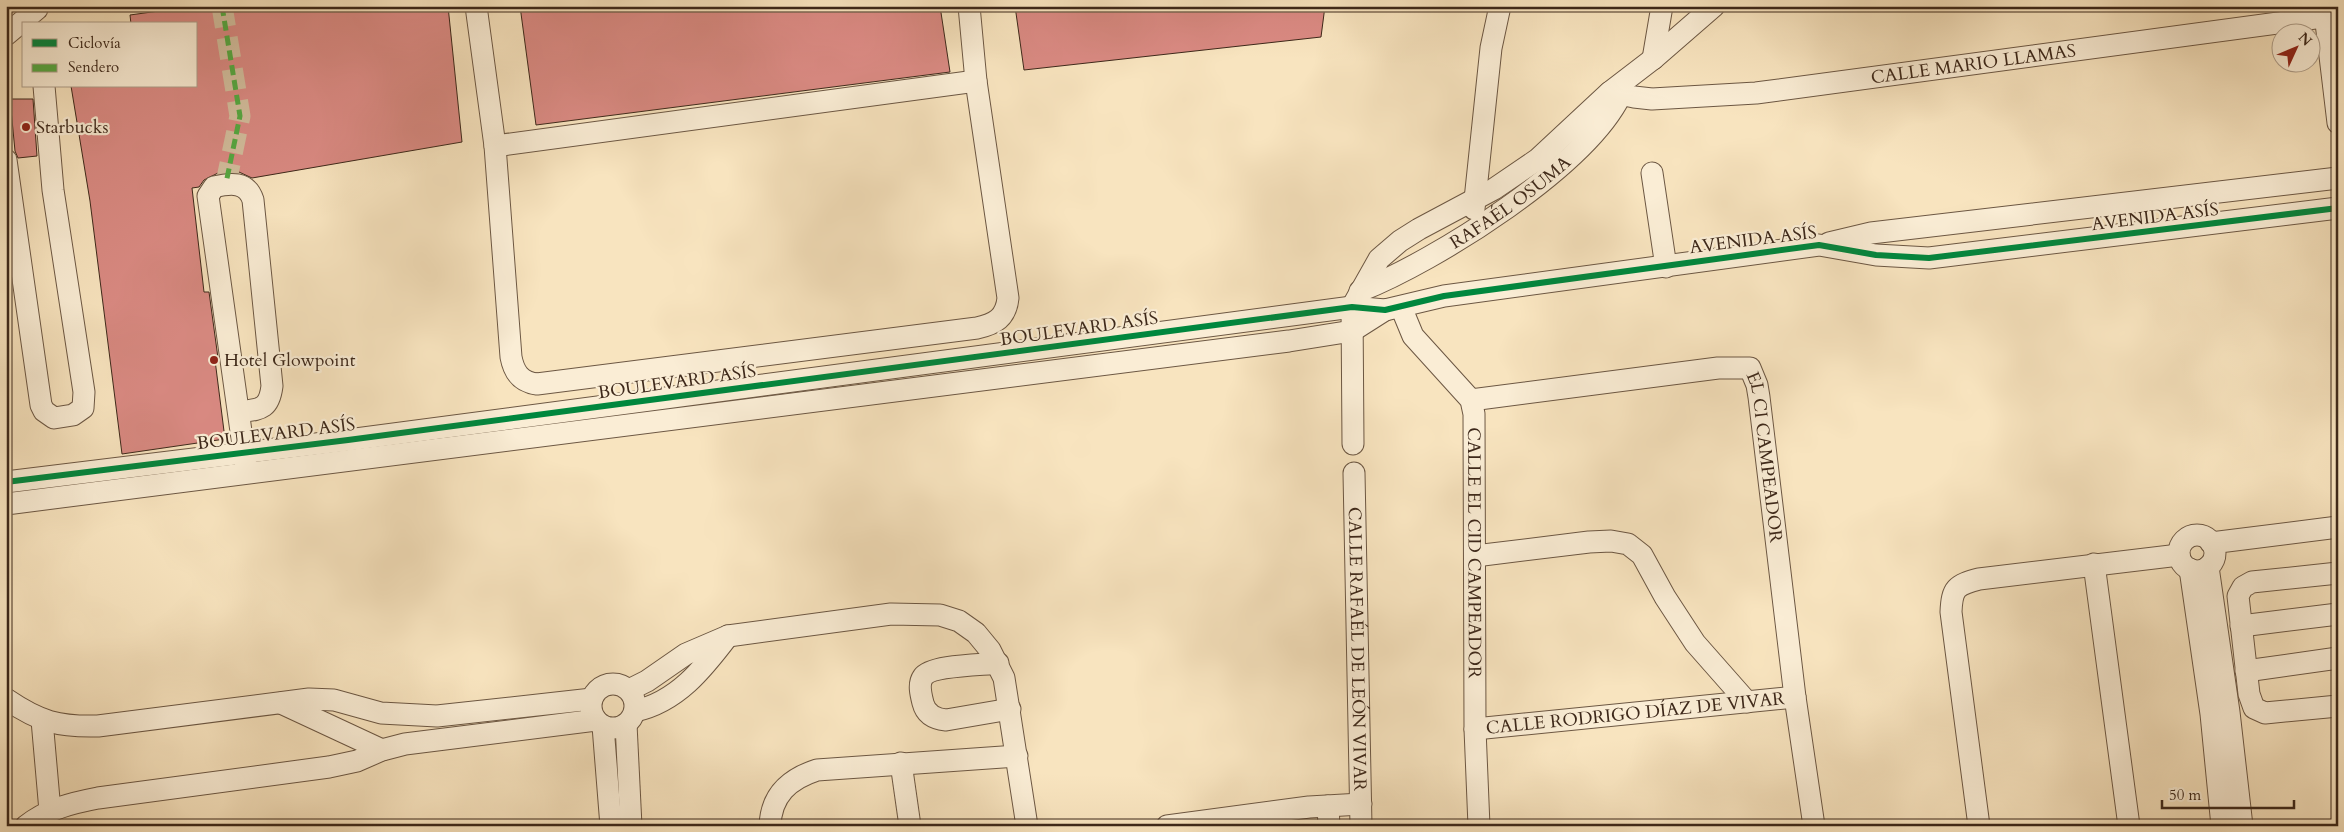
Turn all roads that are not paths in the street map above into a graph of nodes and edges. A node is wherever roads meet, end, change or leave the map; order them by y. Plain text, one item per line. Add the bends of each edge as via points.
1 (476, 6) edge
2 (969, 6) edge
3 (1500, 6) edge
4 (1662, 6) edge
5 (1714, 6) edge
6 (38, 13) edge
7 (2329, 13) edge
8 (25, 22) edge
9 (22, 24) edge
10 (6, 35) edge
11 (1653, 59) junction
12 (976, 81) junction
13 (44, 88) edge
14 (1620, 88) junction
15 (2338, 123) edge
16 (495, 146) junction
17 (6, 160) edge
18 (1652, 173) dead end
19 (2338, 178) edge
20 (1474, 198) junction
21 (2338, 208) edge
22 (1473, 230) junction
23 (1819, 245) junction
24 (1666, 267) junction
25 (14, 268) edge
26 (1356, 299) junction
27 (1393, 309) junction
28 (1352, 331) junction
29 (1166, 332) junction
30 (1022, 351) junction
31 (1171, 356) junction
32 (1026, 374) junction
33 (1471, 400) junction
34 (239, 412) junction
35 (631, 414) junction
36 (1353, 444) dead end
37 (245, 463) junction
38 (1354, 473) dead end
39 (6, 482) edge
40 (76, 485) junction
41 (6, 504) edge
42 (2338, 527) edge
43 (2338, 540) edge
44 (1475, 556) junction
45 (2201, 558) junction
46 (2094, 564) junction
47 (2338, 573) edge
48 (2338, 614) edge
49 (2241, 626) junction
50 (728, 636) junction
51 (2338, 658) edge
52 (998, 663) junction
53 (2246, 671) junction
54 (628, 690) junction
55 (1795, 697) junction
56 (6, 699) edge
57 (592, 699) junction
58 (278, 702) junction
59 (1747, 702) junction
60 (2338, 706) edge
61 (1010, 710) junction
62 (2220, 713) junction
63 (631, 717) junction
64 (42, 720) junction
65 (600, 723) junction
66 (1476, 729) junction
67 (382, 750) junction
68 (1017, 756) junction
69 (901, 763) junction
70 (1361, 804) junction
71 (50, 811) junction
72 (1328, 816) edge
73 (26, 826) edge
74 (611, 826) edge
75 (631, 826) edge
76 (770, 826) edge
77 (910, 826) edge
78 (1028, 826) edge
79 (1167, 826) edge
80 (1361, 826) edge
81 (1479, 826) edge
82 (1814, 826) edge
83 (1980, 826) edge
84 (2129, 826) edge
85 (2222, 826) edge
86 (2242, 826) edge

1 - 16 street
2 - 12 street
3 - 20 street via 1491,48
4 - 11 street
5 - 11 street, RAFAÉL OSUMA
6 - 8 street
7 - 14 street, CALLE MARIO LLAMAS via 1756,93 1652,99
7 - 15 street
9 - 10 street
11 - 14 street, RAFAÉL OSUMA
12 - 16 street
12 - 16 street via 1008,298 1002,317 977,328 529,383 518,375 511,358
13 - 25 street via 53,190 84,392 83,408 73,415 54,418 41,405
14 - 20 street, RAFAÉL OSUMA via 1538,159
14 - 22 street, RAFAÉL OSUMA via 1598,128 1550,175
17 - 25 street
18 - 24 street
19 - 23 street via 1871,233
20 - 22 street
20 - 26 street, RAFAÉL OSUMA via 1419,229 1387,252 1379,259
21 - 23 street, AVENIDA ASÍS via 1929,258 1876,255
22 - 26 street, RAFAÉL OSUMA
23 - 24 street, AVENIDA ASÍS
24 - 27 street, AVENIDA ASÍS via 1444,296
26 - 27 street, AVENIDA ASÍS
26 - 28 street
26 - 29 street, BOULEVARD ASÍS
27 - 28 street, AVENIDA ASÍS
27 - 33 street
28 - 31 street, BOULEVARD ASÍS
28 - 36 street
29 - 30 street, BOULEVARD ASÍS
29 - 31 street
30 - 32 street
30 - 35 street, BOULEVARD ASÍS
31 - 32 street, BOULEVARD ASÍS
32 - 35 street, BOULEVARD ASÍS
33 - 44 street, CALLE EL CID CAMPEADOR via 1474,414
33 - 55 street, EL CI CAMPEADOR via 1718,368 1750,368 1759,397
34 - 34 street via 265,406 272,386 253,200 248,189 238,184 214,187 208,196
34 - 37 street
35 - 37 street, BOULEVARD ASÍS
37 - 40 street, BOULEVARD ASÍS
38 - 70 street, CALLE RAFAÉL DE LEÓN VIVAR
39 - 40 street, BOULEVARD ASÍS
40 - 41 street, BOULEVARD ASÍS
42 - 45 street
43 - 45 street
44 - 59 street via 1589,542 1628,544 1642,555 1695,643
44 - 66 street, CALLE EL CID CAMPEADOR
45 - 46 street
45 - 62 street
46 - 83 street via 1979,579 1955,589 1951,598
46 - 84 street
47 - 49 street via 2252,582 2243,587 2238,596
48 - 49 street
49 - 53 street
50 - 52 street via 891,614 940,615 959,621 976,634
50 - 54 street via 686,654
50 - 63 street via 680,690
51 - 53 street
52 - 61 street
52 - 61 street via 926,673 920,687 924,706 930,715 946,720
53 - 60 street via 2248,694 2254,708 2265,713
54 - 57 street via 608,684
54 - 63 street via 635,702
55 - 59 street, CALLE RODRIGO DÍAZ DE VIVAR
55 - 82 street, EL CI CAMPEADOR
56 - 64 street
57 - 58 street via 437,716 381,713 334,700
57 - 65 street via 591,706
58 - 64 street via 98,726 71,727
58 - 67 street
59 - 66 street, CALLE RODRIGO DÍAZ DE VIVAR
61 - 68 street
62 - 85 street
62 - 86 street
63 - 65 street via 619,728
63 - 75 street
64 - 71 street
65 - 67 street via 430,740
65 - 74 street
66 - 81 street, CALLE EL CID CAMPEADOR
67 - 71 street via 357,761 329,767 98,798 73,802
68 - 69 street
68 - 78 street
69 - 76 street via 816,770 799,775 776,798
69 - 77 street
70 - 72 street
70 - 80 street, CALLE RAFAÉL DE LEÓN VIVAR
71 - 73 street
72 - 79 street

